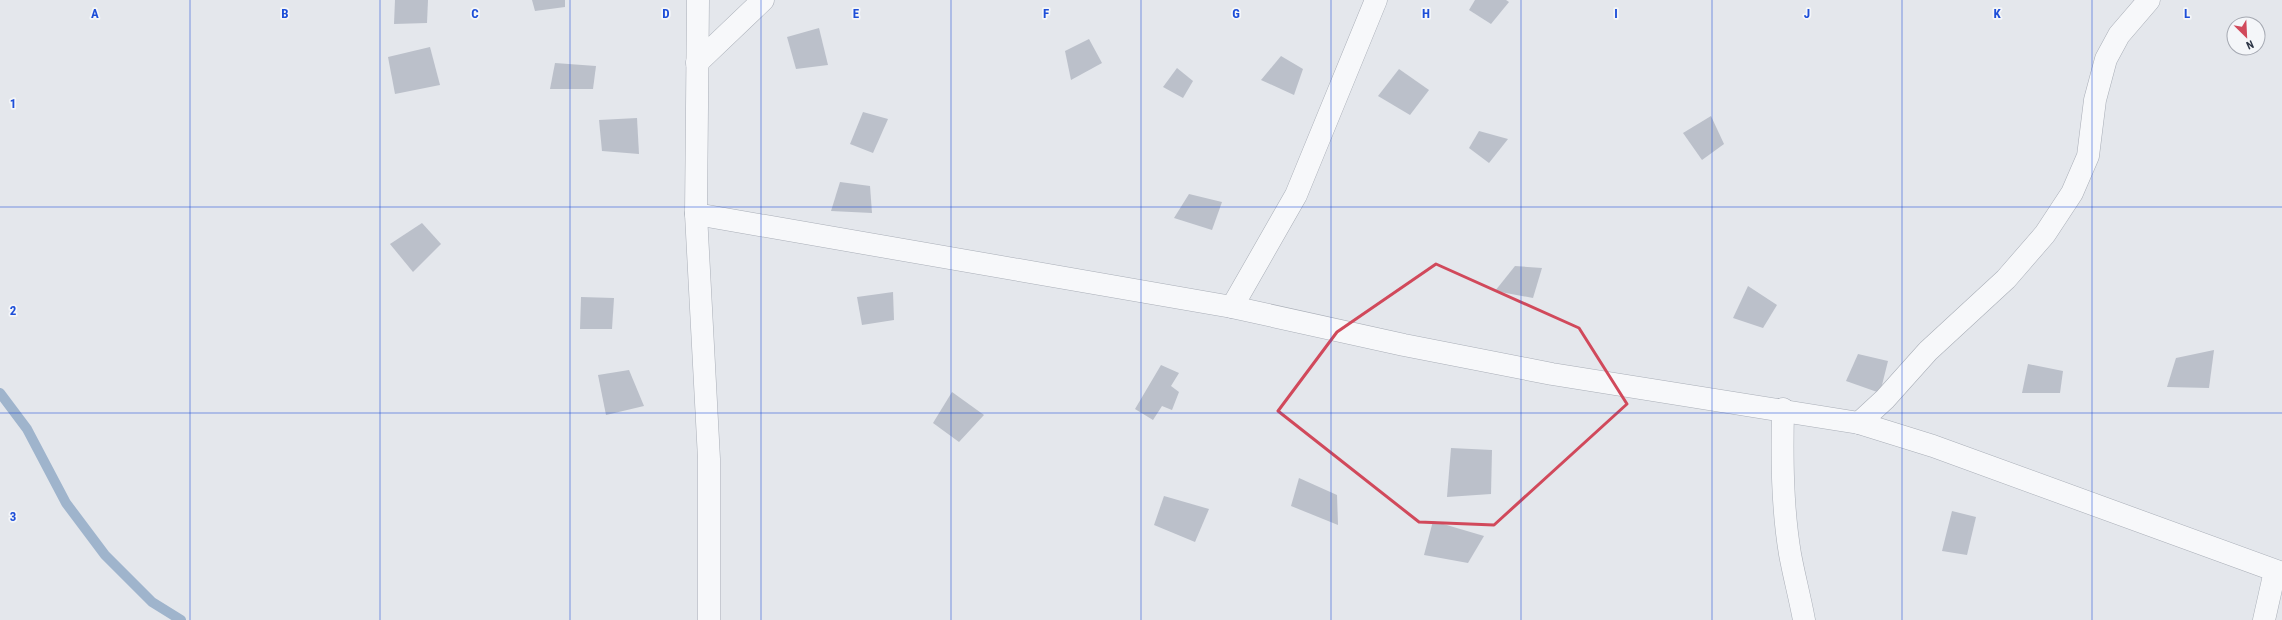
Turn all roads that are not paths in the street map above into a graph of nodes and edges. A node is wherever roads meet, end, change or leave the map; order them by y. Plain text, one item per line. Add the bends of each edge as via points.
1 (698, 0) edge
2 (763, 0) edge
3 (1376, 0) edge
4 (2149, 0) edge
5 (697, 63) junction
6 (696, 214) junction
7 (1232, 307) junction
8 (1783, 409) junction
9 (1859, 423) junction
10 (2279, 572) edge
11 (709, 620) edge
12 (1804, 620) edge
13 (2264, 620) edge

1 - 5 street
2 - 5 street
3 - 7 street via 1296,195
4 - 9 street via 2119,35 2106,59 2095,100 2088,156 2072,193 2045,234 2006,279 1928,351 1885,399
5 - 6 street
6 - 7 street
6 - 11 street via 709,459
7 - 8 street via 1552,374
8 - 9 street
8 - 12 street via 1782,472 1790,552
9 - 10 street via 1933,446
10 - 13 street

